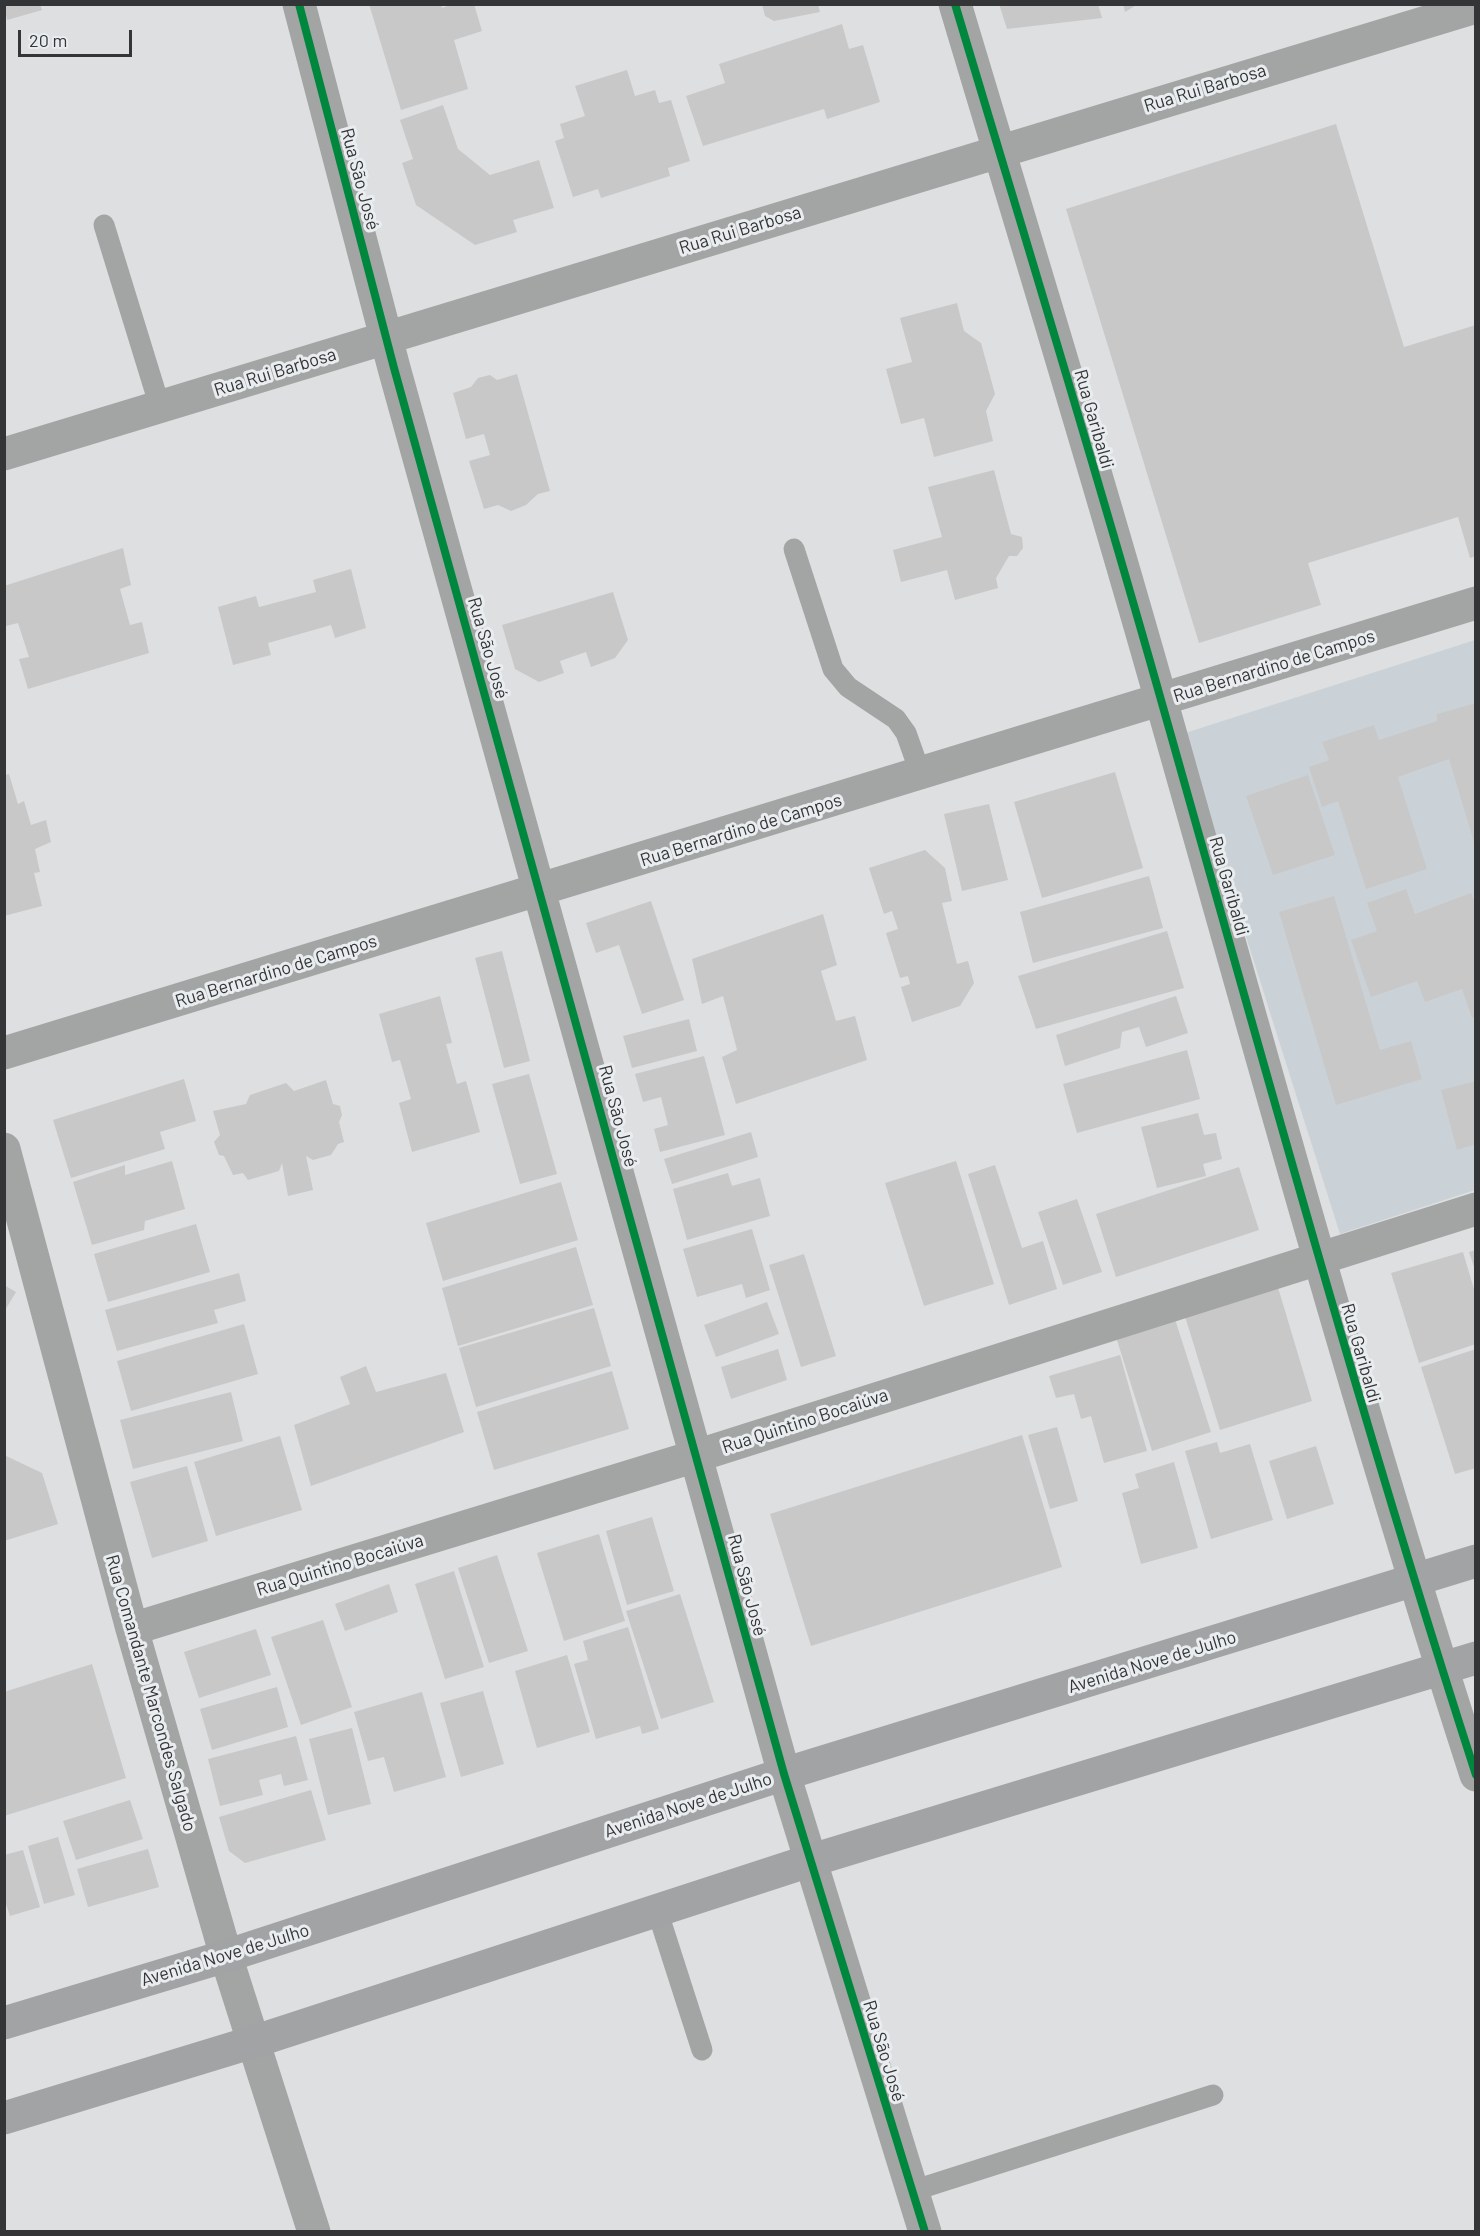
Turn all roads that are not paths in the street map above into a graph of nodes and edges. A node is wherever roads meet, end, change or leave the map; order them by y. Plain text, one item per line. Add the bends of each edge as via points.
1 (298, 4) edge
2 (955, 4) edge
3 (1476, 7) edge
4 (998, 151) junction
5 (104, 225) dead end
6 (386, 339) junction
7 (160, 407) junction
8 (4, 454) edge
9 (794, 549) dead end
10 (1476, 603) edge
11 (1161, 701) junction
12 (921, 775) junction
13 (540, 891) junction
14 (4, 1053) edge
15 (4, 1149) edge
16 (1476, 1209) edge
17 (1317, 1258) junction
18 (696, 1456) junction
19 (1476, 1561) edge
20 (1413, 1582) junction
21 (132, 1629) junction
22 (1476, 1658) edge
23 (1441, 1669) junction
24 (784, 1774) junction
25 (1476, 1775) edge
26 (809, 1861) junction
27 (657, 1910) junction
28 (225, 1956) junction
29 (4, 2023) edge
30 (253, 2042) junction
31 (702, 2050) dead end
32 (1213, 2096) dead end
33 (4, 2118) edge
34 (912, 2191) junction
35 (314, 2232) edge
36 (925, 2232) edge

1 - 6 street, Rua São José
2 - 4 street, Rua Garibaldi
3 - 4 street, Rua Rui Barbosa
4 - 6 street, Rua Rui Barbosa
4 - 11 street, Rua Garibaldi
5 - 7 lane
6 - 7 street, Rua Rui Barbosa
6 - 13 street, Rua São José
7 - 8 street, Rua Rui Barbosa
9 - 12 lane via 833,669 848,687 896,719 906,733
10 - 11 street, Rua Bernardino de Campos
11 - 12 street, Rua Bernardino de Campos
11 - 17 street, Rua Garibaldi
12 - 13 street, Rua Bernardino de Campos
13 - 14 street, Rua Bernardino de Campos
13 - 18 street, Rua São José
15 - 21 street, Rua Comandante Marcondes Salgado
16 - 17 street, Rua Quintino Bocaiúva
17 - 18 street, Rua Quintino Bocaiúva
17 - 20 street, Rua Garibaldi
18 - 21 street, Rua Quintino Bocaiúva
18 - 24 street, Rua São José
19 - 20 main road, Avenida Nove de Julho
20 - 23 street, Rua Garibaldi
20 - 24 main road, Avenida Nove de Julho
21 - 28 street, Rua Comandante Marcondes Salgado
22 - 23 main road
23 - 25 street, Rua Garibaldi
23 - 26 main road
24 - 26 street, Rua São José
24 - 28 main road, Avenida Nove de Julho
26 - 27 main road
26 - 34 street, Rua São José
27 - 30 main road
27 - 31 lane
28 - 29 main road, Avenida Nove de Julho
28 - 30 street, Rua Comandante Marcondes Salgado
30 - 33 main road
30 - 35 street, Rua Comandante Marcondes Salgado
32 - 34 lane
34 - 36 street, Rua São José

